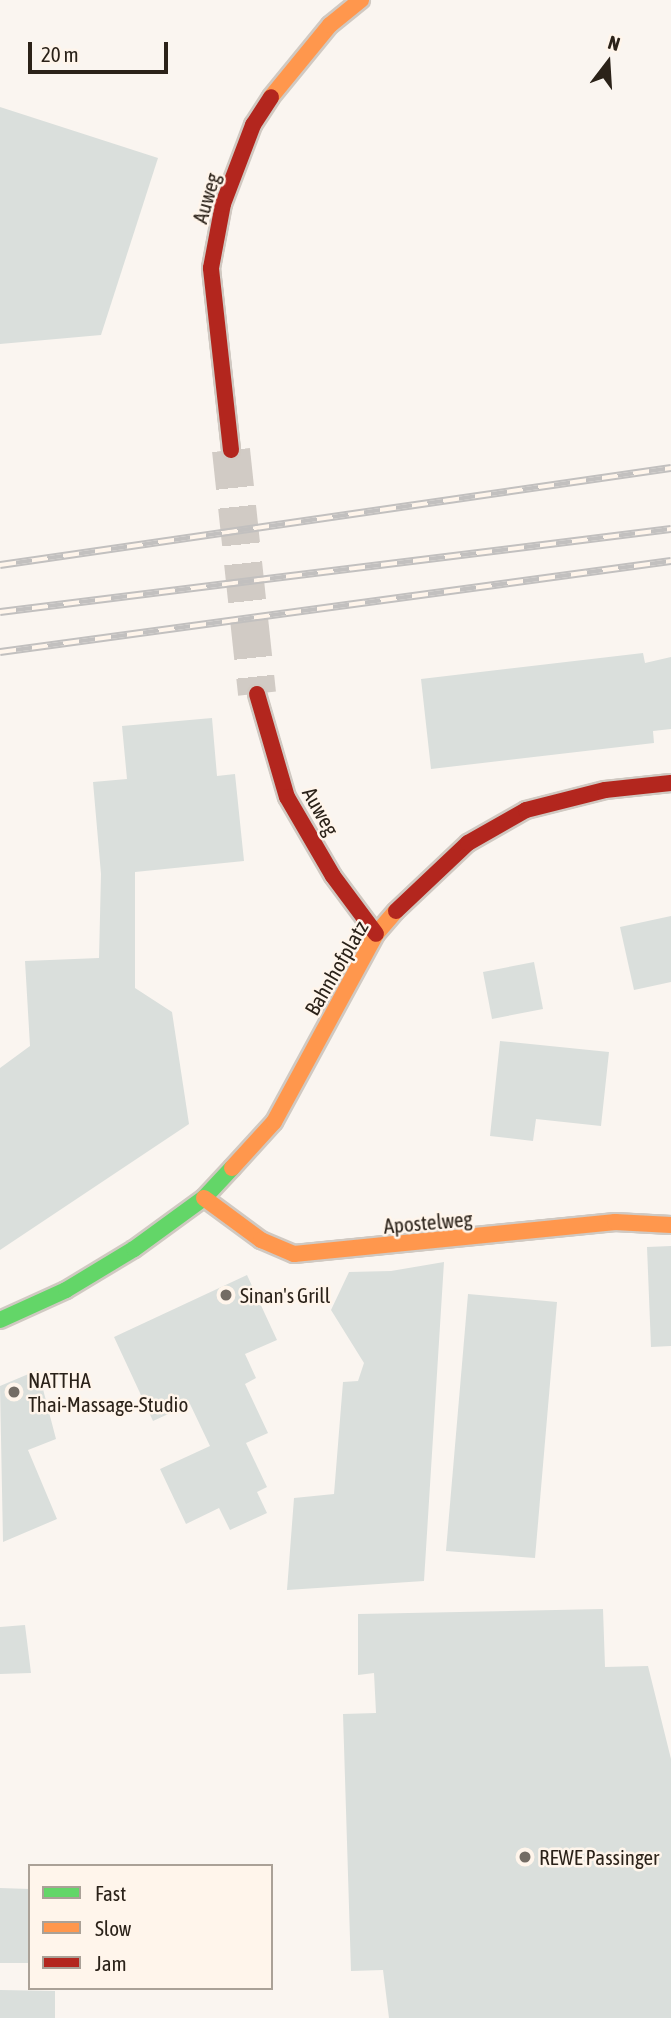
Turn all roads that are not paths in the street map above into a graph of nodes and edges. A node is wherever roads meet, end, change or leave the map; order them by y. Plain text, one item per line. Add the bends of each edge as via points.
1 (361, 0) edge
2 (231, 450) tunnel mouth
3 (257, 694) tunnel mouth
4 (671, 783) edge
5 (376, 934) junction
6 (204, 1198) junction
7 (671, 1226) edge
8 (0, 1320) edge

1 - 2 street, Auweg via 330,25 286,74 253,125 223,205 211,268
3 - 5 street, Auweg via 287,797 333,876
4 - 5 street, Bahnhofplatz via 605,790 526,810 468,842 412,891
5 - 6 street, Bahnhofplatz via 274,1122
6 - 7 street, Apostelweg via 261,1240 294,1254 615,1222
6 - 8 street, Bahnhofplatz via 123,1256 66,1290

